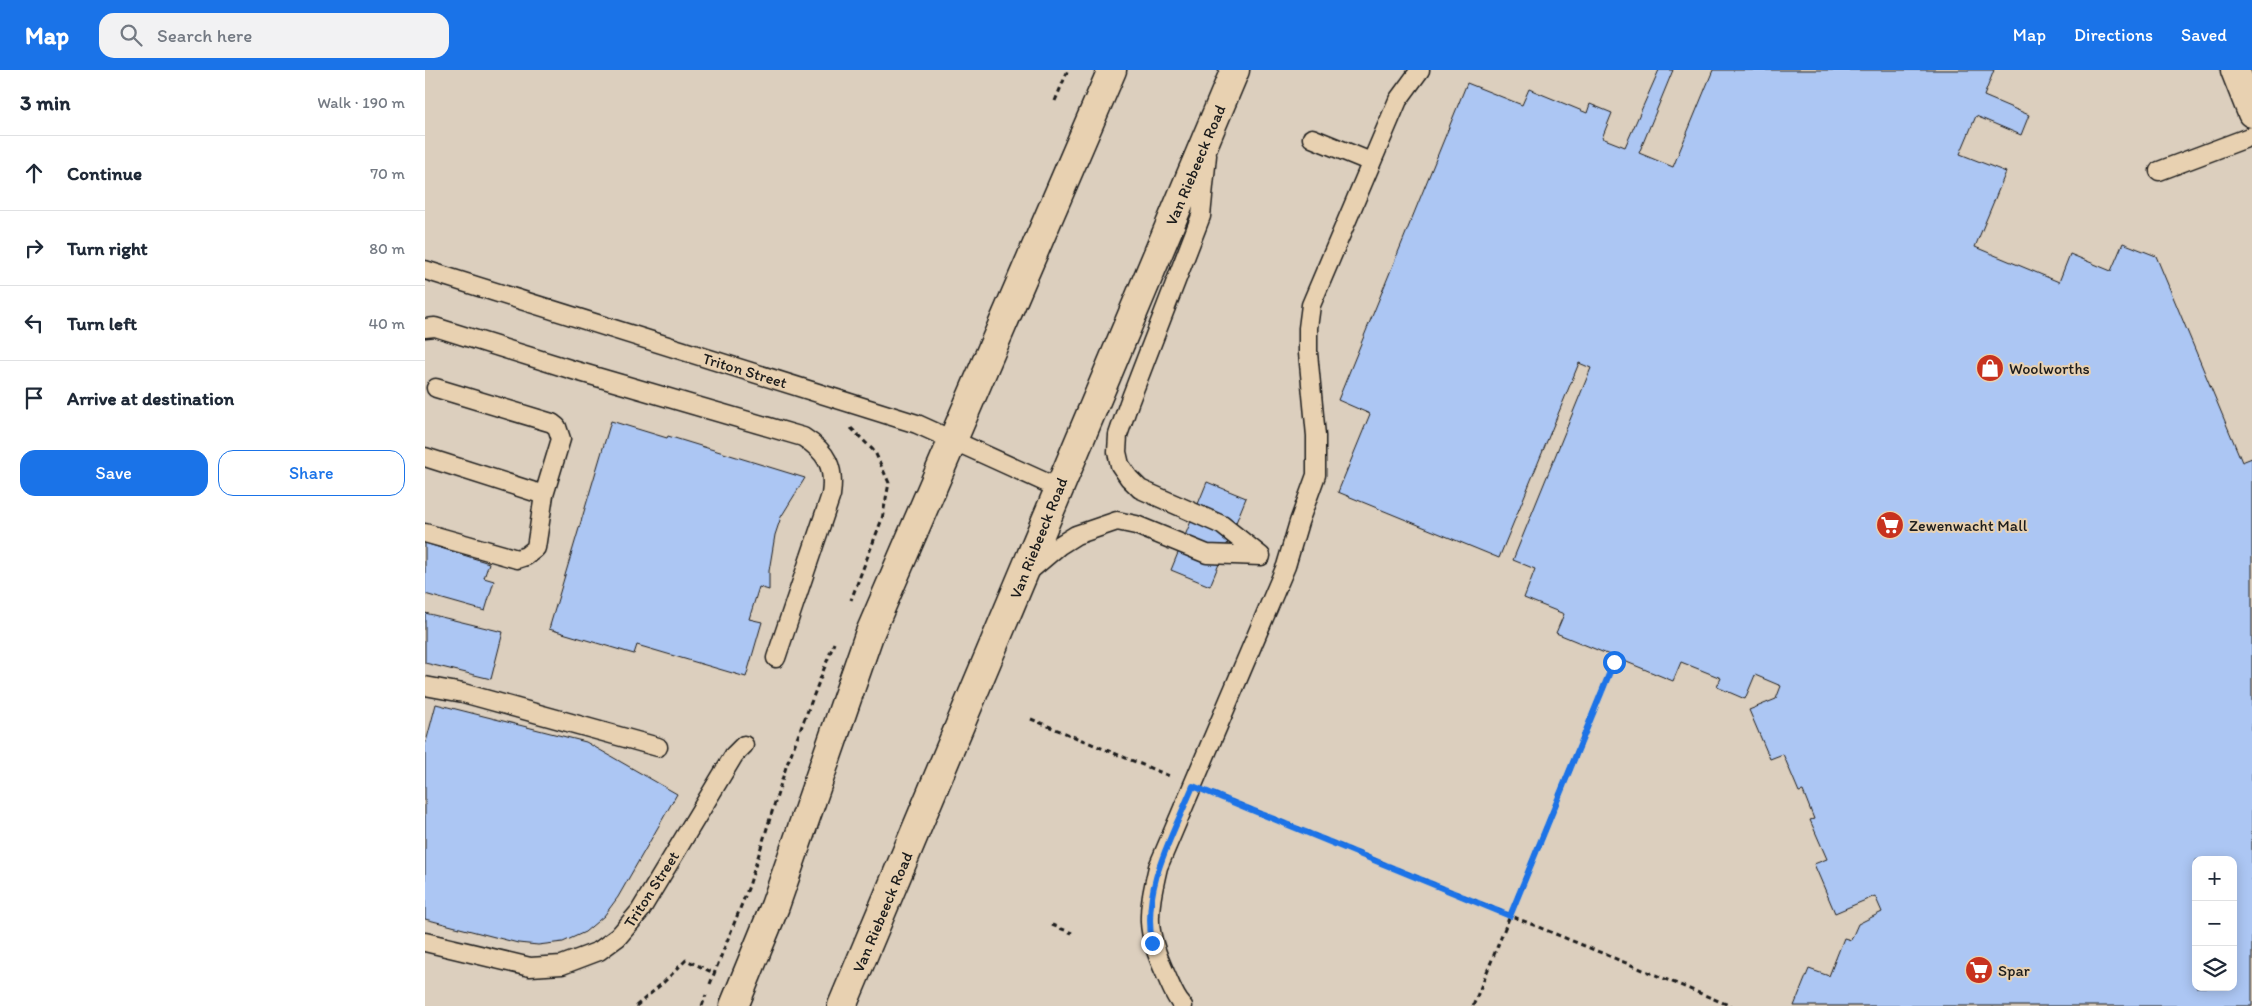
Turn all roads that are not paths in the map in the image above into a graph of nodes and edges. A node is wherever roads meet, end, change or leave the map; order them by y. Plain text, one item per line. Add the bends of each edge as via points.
1 (1112, 70) edge
2 (1235, 70) edge
3 (1420, 70) edge
4 (2235, 70) edge
5 (2252, 113) edge
6 (1211, 128) junction
7 (2252, 136) edge
8 (1312, 138) dead end
9 (1371, 162) junction
10 (2159, 172) dead end
11 (425, 270) edge
12 (425, 328) edge
13 (437, 388) dead end
14 (954, 440) junction
15 (425, 457) edge
16 (1058, 488) junction
17 (544, 495) junction
18 (425, 533) edge
19 (1023, 576) junction
20 (776, 658) dead end
21 (425, 686) edge
22 (744, 745) dead end
23 (658, 747) dead end
24 (425, 942) edge
25 (734, 1006) edge
26 (842, 1006) edge
27 (1183, 1006) edge

1 - 14 main road
2 - 6 main road, Van Riebeeck Road
3 - 9 lane via 1398,100
4 - 5 main road
6 - 16 main road, Van Riebeeck Road
6 - 19 lane via 1201,216 1129,403 1118,435 1117,452 1121,465 1140,490 1222,524 1261,556 1207,554 1136,524 1117,521 1068,540
7 - 10 lane
8 - 9 lane
9 - 27 lane via 1311,305 1308,328 1316,475 1286,566 1158,867 1151,898 1152,943
11 - 14 lane, Triton Street via 917,424
12 - 20 lane via 435,327 803,437 818,446 829,463 833,478 831,495
13 - 17 lane via 557,427 561,439
14 - 16 lane, Triton Street
14 - 25 main road via 869,635 775,906
15 - 17 lane
16 - 19 main road, Van Riebeeck Road
17 - 18 lane via 536,548 517,559
19 - 26 main road, Van Riebeeck Road
21 - 23 lane via 463,693
22 - 24 lane, Triton Street via 734,755 640,911 618,937 599,951 562,965 530,967

